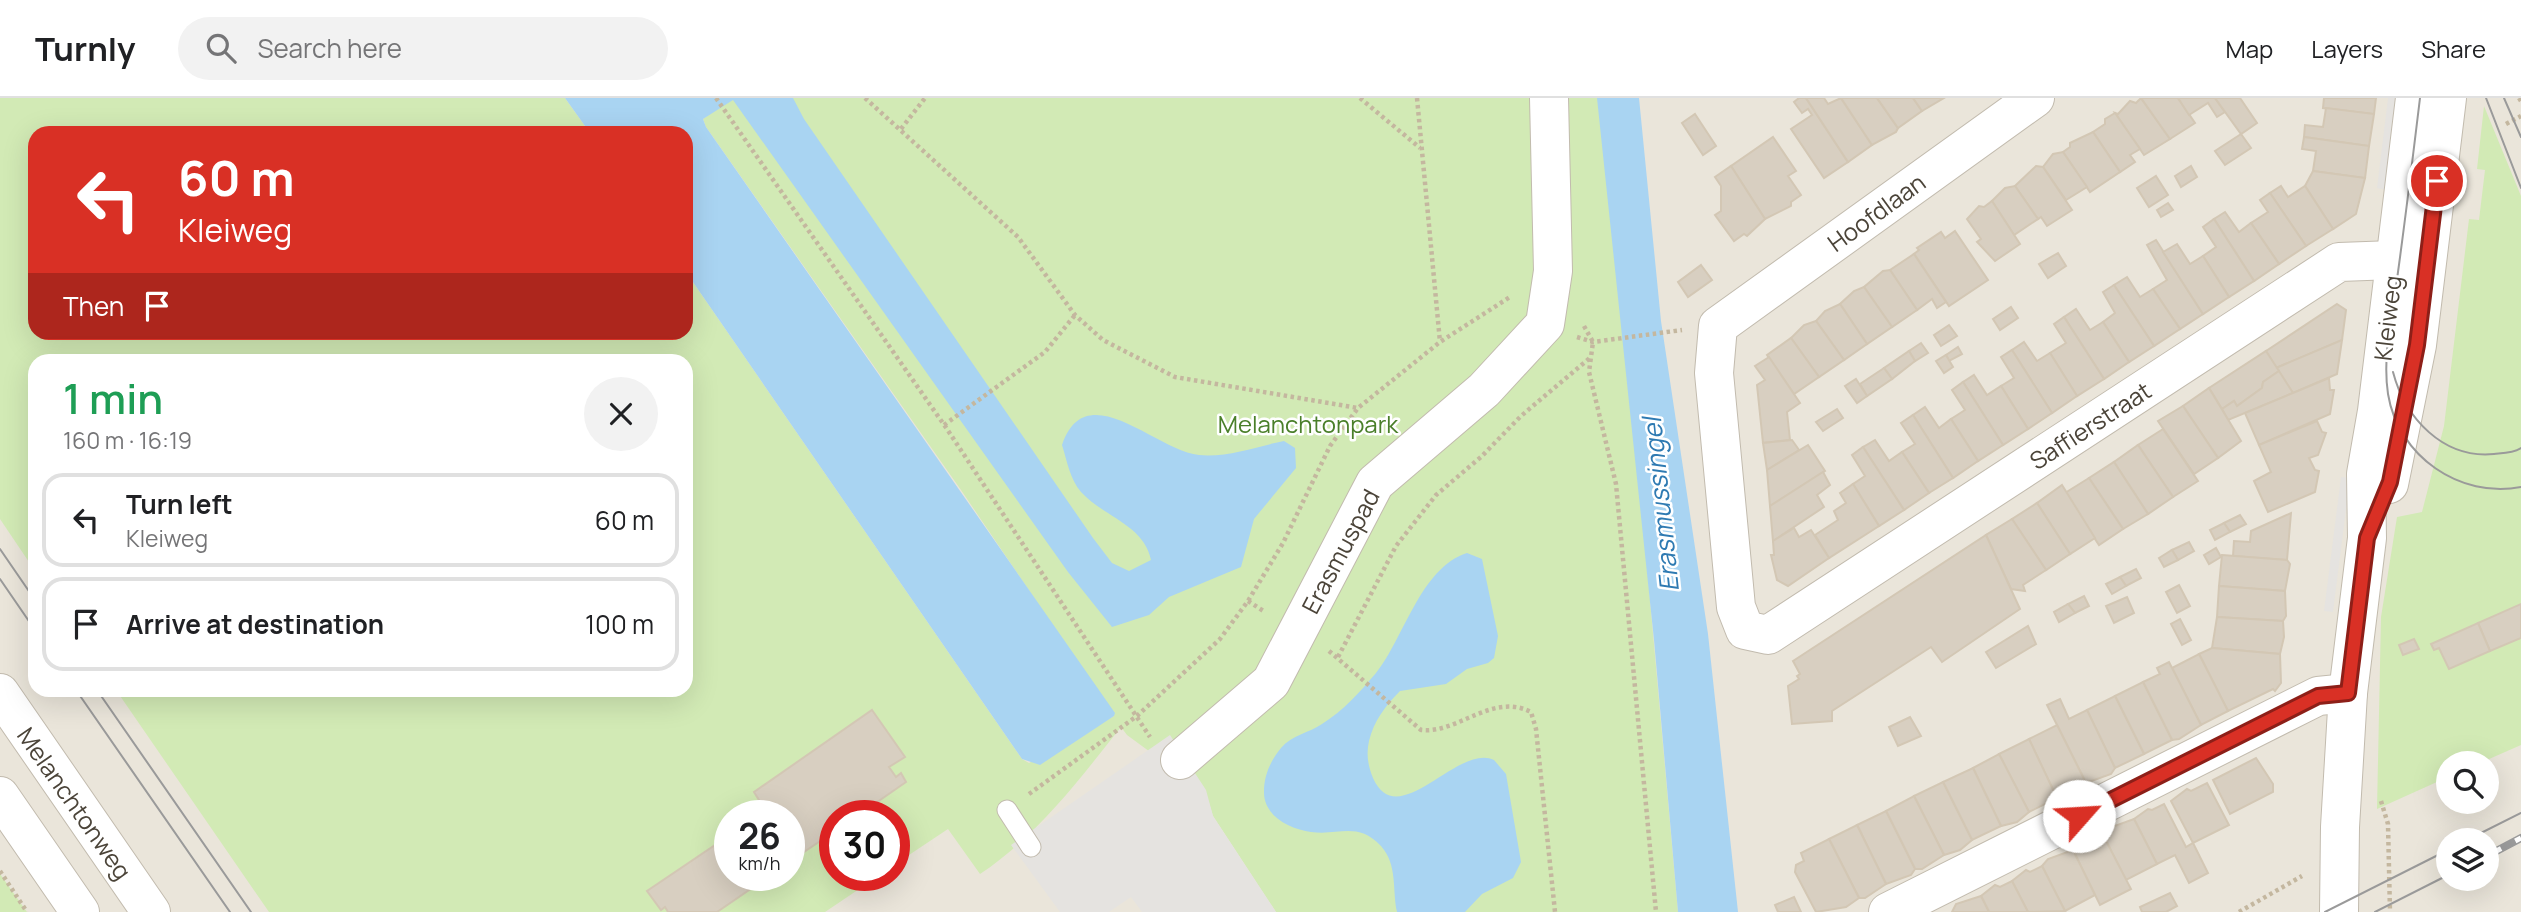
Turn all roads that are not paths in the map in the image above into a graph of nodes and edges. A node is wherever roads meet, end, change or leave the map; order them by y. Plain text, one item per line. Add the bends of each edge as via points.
1 (1549, 98) edge
2 (2035, 98) edge
3 (2415, 98) edge
4 (2447, 98) edge
5 (2410, 262) junction
6 (1768, 635) joint
7 (0, 693) edge
8 (2348, 693) junction
9 (1180, 761) road end
10 (0, 796) edge
11 (1007, 810) road end
12 (1031, 847) dead end
13 (80, 912) edge
14 (151, 912) edge
15 (1888, 912) edge
16 (2339, 912) edge
17 (2362, 912) edge

1 - 9 street, Erasmuspad via 1553,271 1545,324 1484,390 1375,483 1271,682
2 - 6 street, Hoofdlaan via 1703,328 1714,373 1736,607 1745,630
3 - 5 street, Kleiweg
4 - 5 street, Kleiweg
5 - 6 street, Saffierstraat via 2339,262
5 - 8 street, Kleiweg via 2365,474 2367,538
7 - 14 street, Melanchtonweg
8 - 15 street via 2318,696
8 - 16 street, Kleiweg
8 - 17 street, Kleiweg via 2361,769
10 - 13 street
11 - 12 lane

